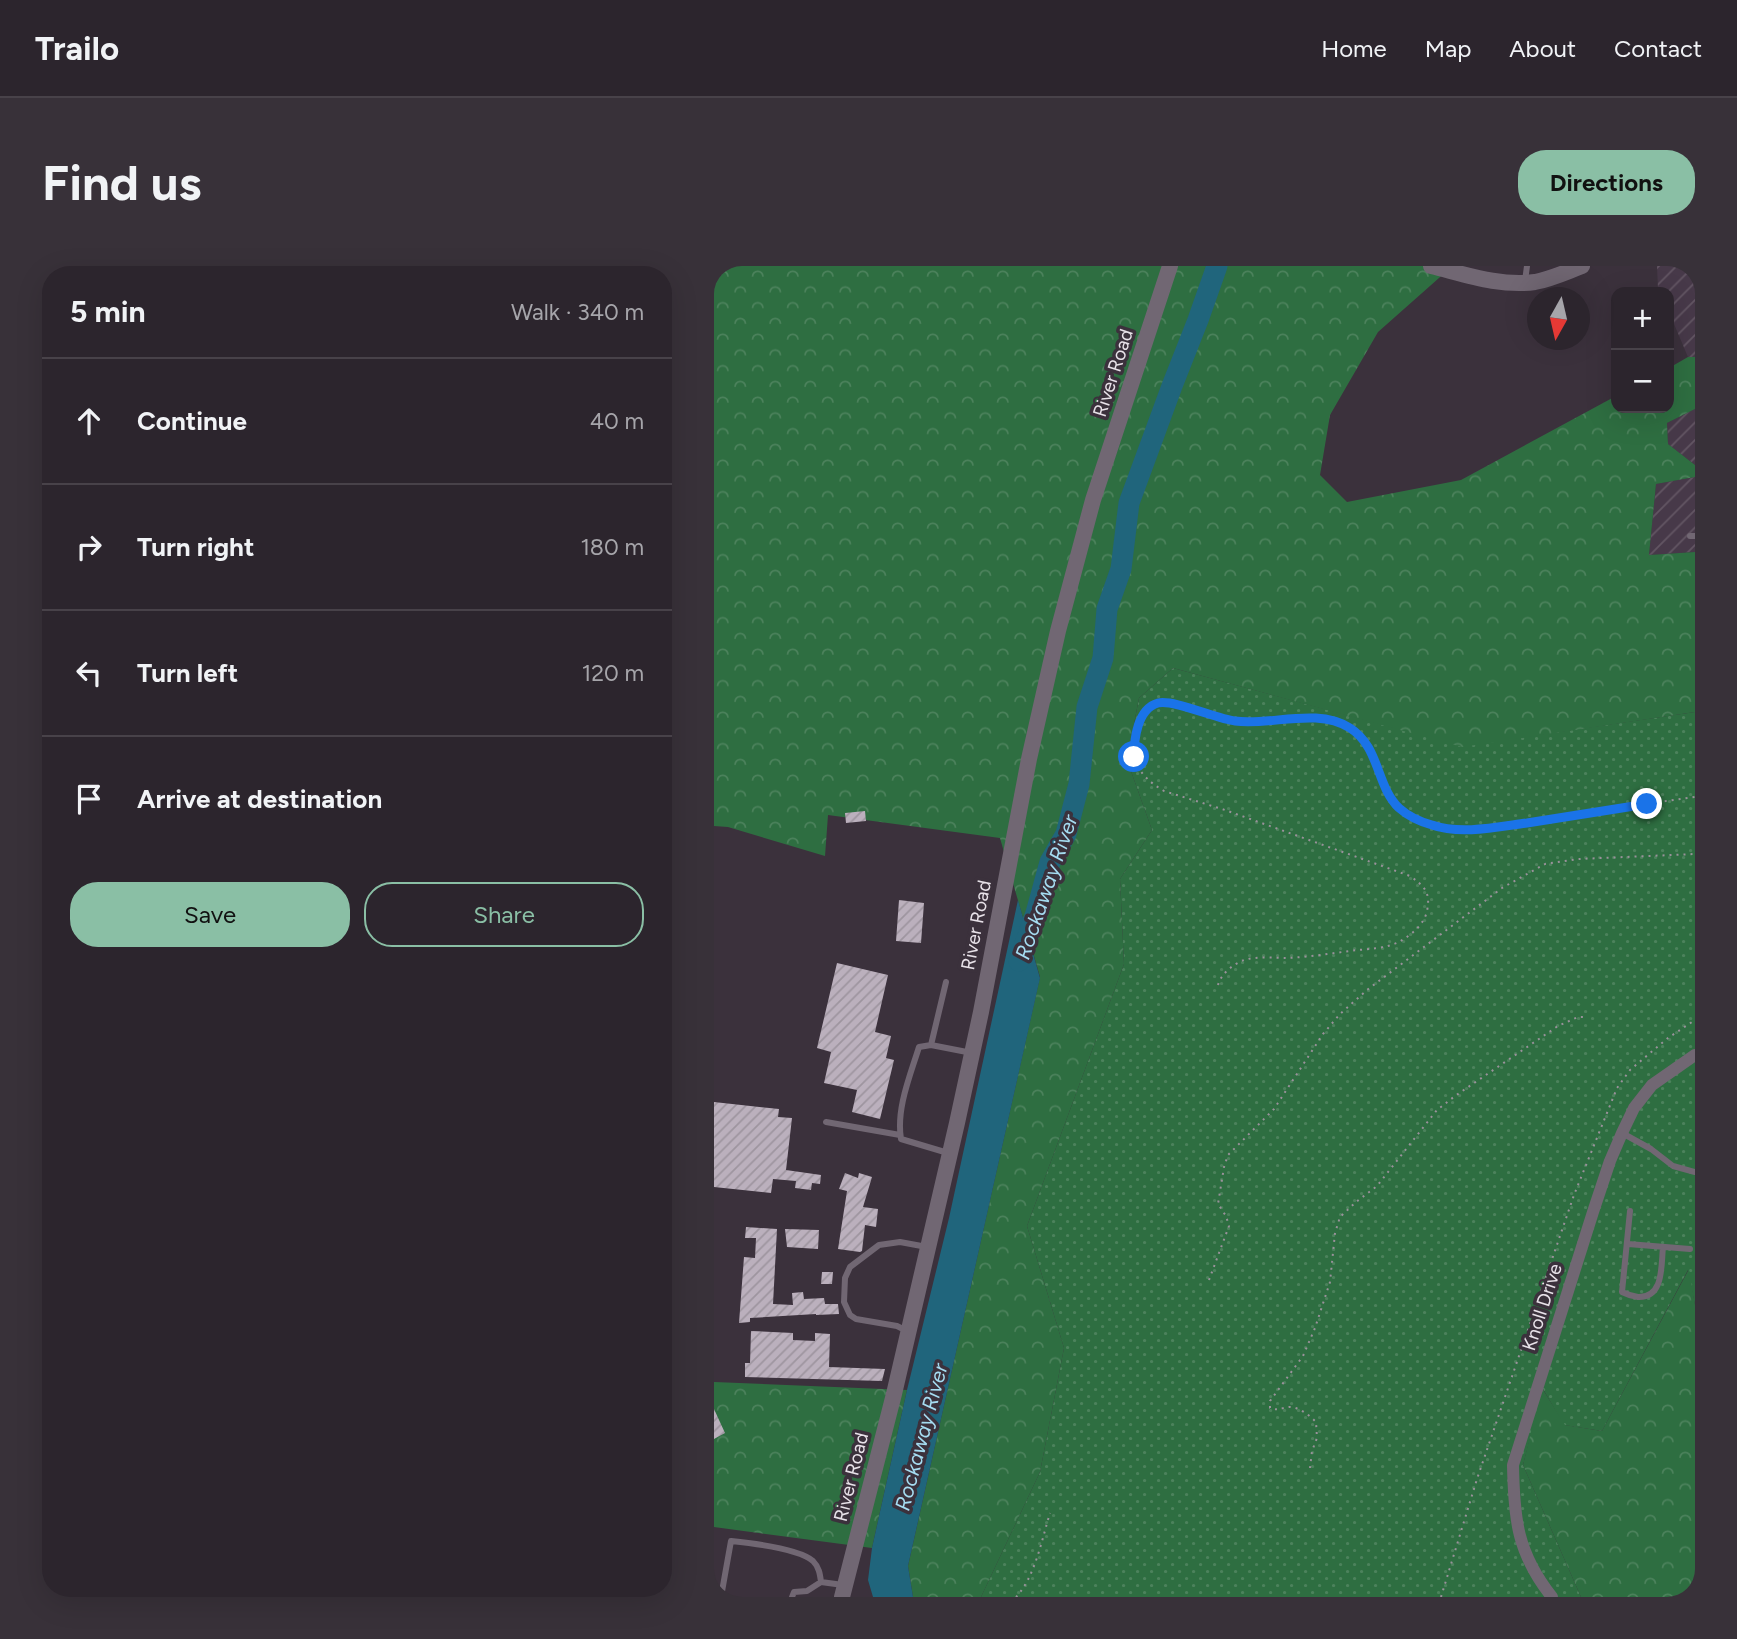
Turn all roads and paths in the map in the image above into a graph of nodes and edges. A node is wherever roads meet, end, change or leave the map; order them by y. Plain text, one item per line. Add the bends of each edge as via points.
1 (1170, 266) edge
2 (1431, 266) edge
3 (1527, 266) edge
4 (1582, 266) edge
5 (1525, 283) junction
6 (1695, 797) edge
7 (1695, 854) edge
8 (946, 982) dead end
9 (1218, 985) dead end
10 (1583, 1017) dead end
11 (1695, 1020) edge
12 (931, 1045) junction
13 (972, 1053) junction
14 (1695, 1055) edge
15 (826, 1122) dead end
16 (1622, 1133) junction
17 (900, 1135) junction
18 (950, 1153) junction
19 (1695, 1172) edge
20 (1630, 1211) dead end
21 (1628, 1244) junction
22 (1663, 1247) junction
23 (928, 1248) junction
24 (1690, 1249) dead end
25 (1209, 1280) dead end
26 (908, 1333) junction
27 (1310, 1468) dead end
28 (1050, 1513) dead end
29 (821, 1582) junction
30 (844, 1591) edge
31 (721, 1597) edge
32 (792, 1597) edge
33 (1016, 1597) edge
34 (1441, 1597) edge
35 (1552, 1597) edge

1 - 13 street, River Road via 1093,500 1058,631
2 - 5 street via 1483,279
3 - 5 lane
4 - 5 street
6 - 9 path via 1503,826 1433,826 1399,807 1368,745 1341,723 1318,718 1236,722 1178,705 1156,704 1146,712 1135,737 1134,757 1140,772 1155,786 1410,876 1428,894 1426,918 1397,942 1345,952 1246,960 1231,967
7 - 25 path via 1545,864 1502,888 1367,990 1323,1034 1274,1109 1228,1155 1218,1204 1229,1226
8 - 12 lane
10 - 27 path via 1558,1026 1437,1110 1377,1186 1340,1217 1330,1282 1315,1328 1303,1356 1270,1401 1270,1408 1306,1412 1316,1422
11 - 34 path via 1630,1070 1616,1088 1574,1195
12 - 13 lane
12 - 17 lane via 919,1047
13 - 18 street, River Road
14 - 16 street, Knoll Drive via 1652,1084
15 - 17 lane
16 - 19 lane via 1673,1166
16 - 35 street, Knoll Drive via 1592,1212 1513,1465 1518,1530 1526,1556
17 - 18 lane
18 - 23 street, River Road
20 - 21 lane
21 - 22 lane
21 - 22 lane via 1622,1292 1629,1296 1644,1297 1659,1285
22 - 24 lane
23 - 26 street, River Road
23 - 26 lane via 900,1242 878,1245 850,1267 845,1278 850,1315
26 - 30 street, River Road
28 - 33 path via 1024,1589
29 - 30 lane
29 - 31 lane via 812,1560 781,1549 731,1541
29 - 32 lane via 807,1591 793,1592

